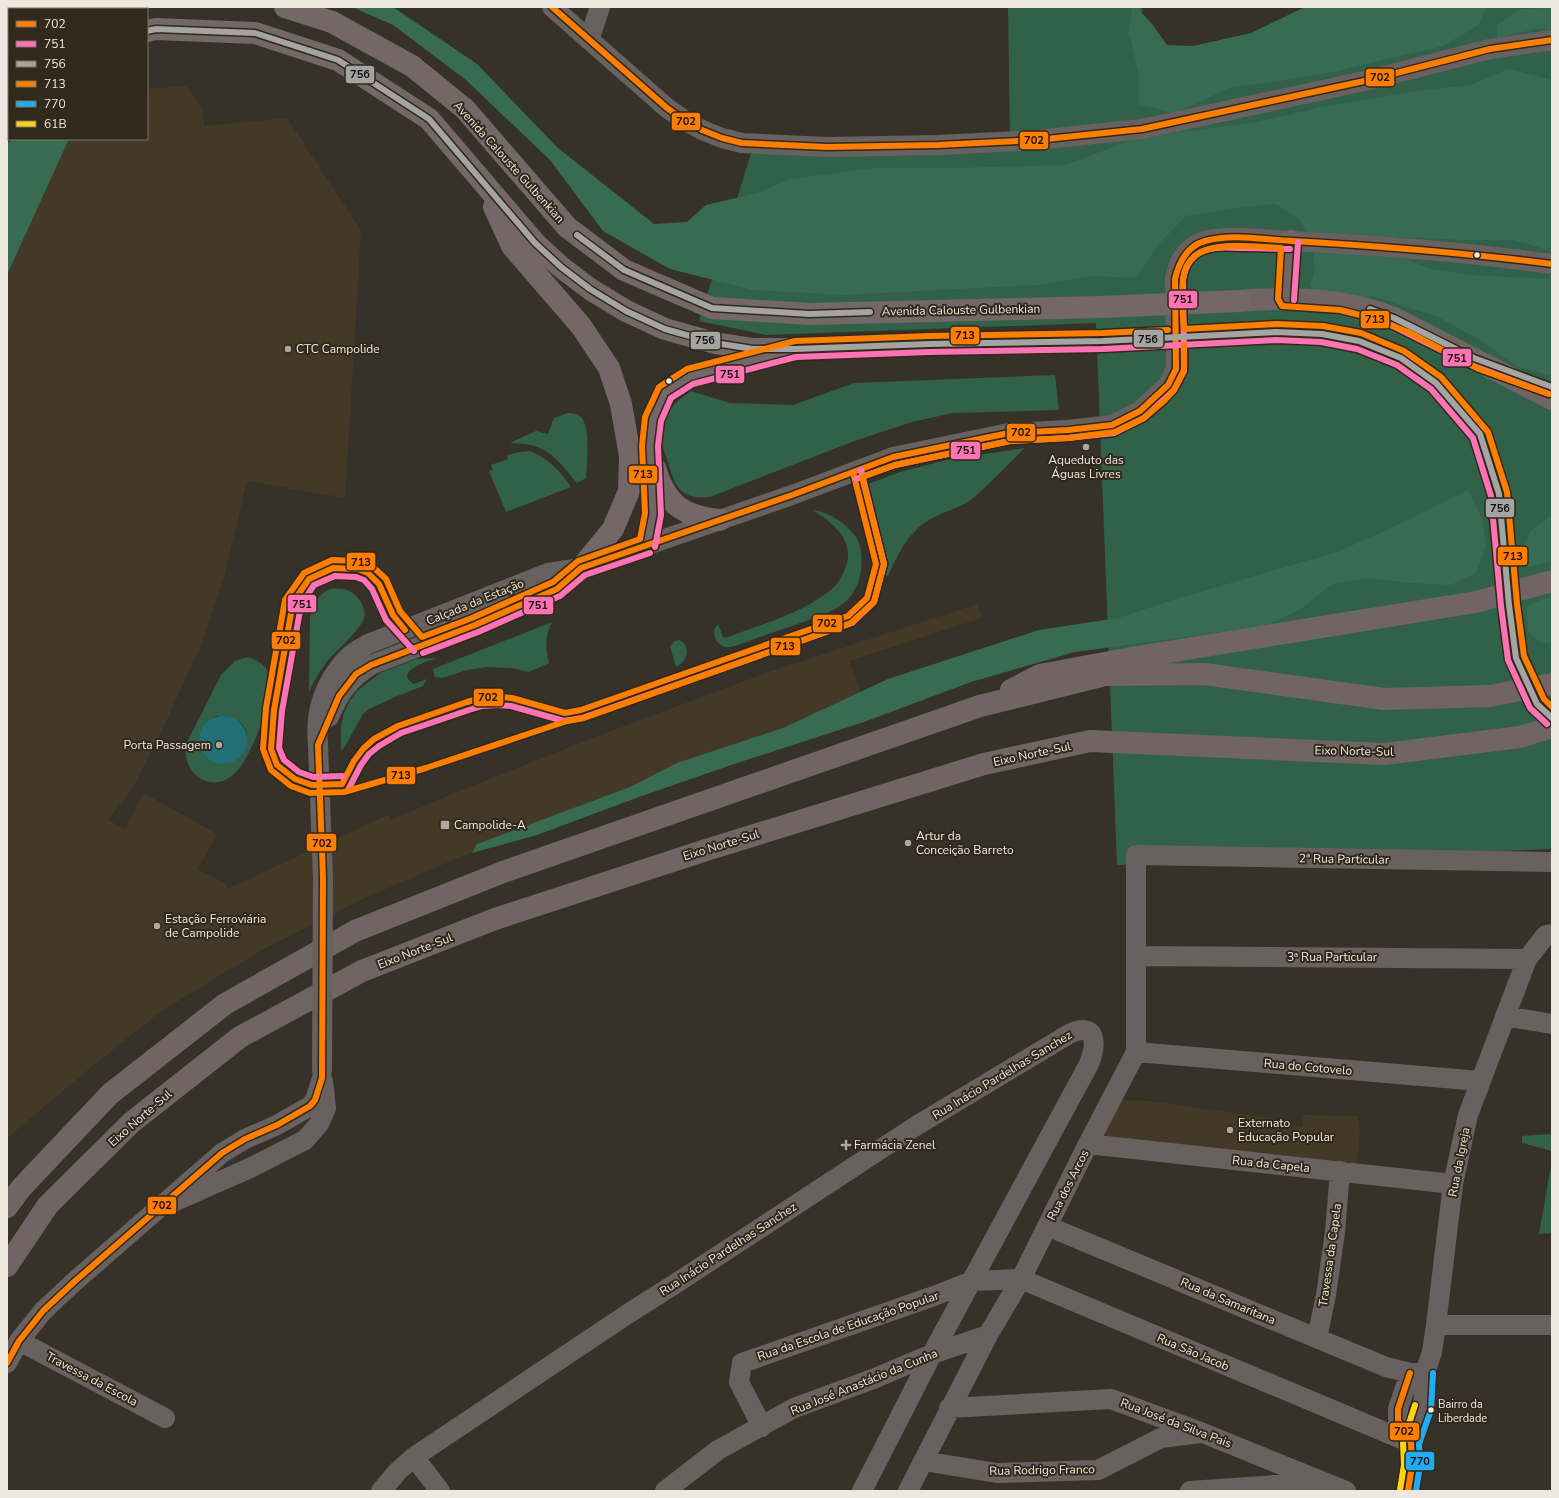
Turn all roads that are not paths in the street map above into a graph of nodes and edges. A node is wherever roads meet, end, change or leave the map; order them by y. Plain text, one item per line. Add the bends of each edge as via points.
1 (286, 7) edge
2 (552, 7) edge
3 (600, 7) edge
4 (148, 31) edge
5 (590, 40) junction
6 (1552, 40) edge
7 (481, 180) junction
8 (1290, 241) junction
9 (1552, 264) edge
10 (1286, 299) junction
11 (1239, 301) joint
12 (1241, 335) joint
13 (795, 349) junction
14 (1474, 358) junction
15 (1552, 387) edge
16 (1552, 399) edge
17 (651, 456) junction
18 (629, 492) junction
19 (720, 520) junction
20 (647, 545) junction
21 (581, 568) junction
22 (1552, 582) edge
23 (1552, 684) edge
24 (980, 706) junction
25 (1552, 718) edge
26 (1552, 728) edge
27 (1136, 856) joint
28 (1552, 862) edge
29 (1552, 934) edge
30 (1136, 956) junction
31 (1527, 959) junction
32 (1505, 1016) junction
33 (1552, 1024) edge
34 (1136, 1052) junction
35 (322, 1074) junction
36 (1480, 1081) junction
37 (1088, 1144) junction
38 (1340, 1172) junction
39 (1453, 1184) junction
40 (7, 1207) edge
41 (156, 1209) junction
42 (1047, 1226) junction
43 (7, 1266) edge
44 (1020, 1279) junction
45 (972, 1281) junction
46 (1436, 1325) junction
47 (1552, 1325) edge
48 (988, 1335) junction
49 (1317, 1338) junction
50 (19, 1341) junction
51 (932, 1354) junction
52 (7, 1363) edge
53 (1417, 1373) junction
54 (949, 1408) junction
55 (164, 1418) dead end
56 (762, 1427) junction
57 (1202, 1432) junction
58 (1411, 1443) junction
59 (414, 1457) junction
60 (923, 1461) junction
61 (1324, 1482) junction
62 (381, 1491) edge
63 (440, 1491) edge
64 (665, 1491) edge
65 (862, 1491) edge
66 (908, 1491) edge
67 (1190, 1491) edge
68 (1346, 1491) edge
69 (1408, 1491) edge

1 - 11 main road, Avenida Calouste Gulbenkian, bridge via 332,22 412,66 465,109 567,227 624,270 712,308 809,314
2 - 5 street
3 - 5 street
4 - 7 main road via 156,28 255,33 338,60 429,119
5 - 6 street via 667,108 702,130 742,143 827,147 1037,140 1142,129 1369,80 1490,49
7 - 13 main road via 535,243 561,267 626,311 665,329 715,343 753,349
7 - 18 main road via 512,246 581,326 609,368 622,411 630,456
8 - 9 street, Calçada da Estação via 1507,258
8 - 10 highway
8 - 19 street, Calçada da Estação via 1215,239 1188,250 1176,269 1176,369 1168,385 1140,411 1112,425 1009,433 894,457
10 - 11 highway
10 - 14 highway via 1314,299 1373,310
12 - 13 main road, bridge
12 - 25 highway via 1277,332 1322,334 1359,341 1401,358 1436,383 1480,434 1499,494 1516,658 1537,704
13 - 17 main road via 690,377 665,392 653,419
14 - 15 highway
14 - 16 highway
17 - 19 main road via 659,483 675,504 688,514
17 - 20 main road via 653,514
18 - 20 main road
18 - 21 main road via 613,529
19 - 20 street, Calçada da Estação
20 - 21 street, Calçada da Estação
21 - 35 street, Calçada da Estação, bridge via 548,573 368,644 352,654 330,682 319,711 317,726 323,877
22 - 24 highway, bridge via 1476,602 1040,675
23 - 24 highway, bridge via 1490,696 1384,700 1204,674 1105,675
24 - 40 highway via 503,872 355,931 225,1004 116,1089 22,1187
26 - 43 highway, Eixo Norte-Sul via 1520,737 1385,754 1090,741 984,764 495,919 362,971 240,1037 132,1122 48,1205
27 - 28 street, 2ª Rua Particular
27 - 30 street, Rua dos Arcos
29 - 31 street, Rua da Igreja via 1546,935
30 - 31 street, 3ª Rua Particular
30 - 34 street, Rua dos Arcos
31 - 32 street, Rua da Igreja
32 - 33 street
32 - 36 street, Rua da Igreja
34 - 36 street, Rua do Cotovelo
34 - 37 street, Rua dos Arcos
35 - 41 street via 315,1100 310,1106 222,1152
35 - 41 street via 326,1108 319,1124 305,1140 250,1168
36 - 39 street, Rua da Igreja via 1468,1114
37 - 38 street, Rua da Capela
37 - 42 street, Rua dos Arcos
38 - 39 street, Rua da Capela
38 - 49 street, Travessa da Capela via 1335,1232
39 - 46 street, Rua da Igreja
41 - 50 street via 53,1302
42 - 44 street, Rua dos Arcos
42 - 49 street, Rua da Samaritana
44 - 45 street, Rua São Jacob
44 - 48 street, Rua dos Arcos
44 - 58 street, Rua São Jacob
45 - 51 street
45 - 56 street, Rua da Escola de Educação Popular via 742,1363 739,1382
45 - 59 street, Rua Inácio Pardelhas Sanchez via 1089,1064 1095,1044 1090,1032 1078,1030 1069,1034 916,1126
46 - 47 street
46 - 53 street, Rua da Igreja via 1432,1352
48 - 51 street, Rua José Anastácio da Cunha
48 - 54 street, Rua dos Arcos
49 - 53 street, Rua da Samaritana via 1386,1367
50 - 52 street
50 - 55 street, Travessa da Escola
51 - 56 street, Rua José Anastácio da Cunha via 794,1408
51 - 65 street
53 - 58 street, Rua da Igreja via 1398,1409 1398,1420
54 - 57 street, Rua José da Silva Pais via 1111,1399
54 - 60 street, Rua dos Arcos
56 - 64 street, Rua José Anastácio da Cunha via 718,1450
57 - 60 street, Rua Rodrigo Franco via 1161,1438 1098,1470 997,1473
57 - 61 street, Rua José da Silva Pais
58 - 69 street, Rua da Igreja via 1412,1465
59 - 62 street, Rua Inácio Pardelhas Sanchez
59 - 63 street
60 - 66 street, Rua dos Arcos
61 - 67 street
61 - 68 street, Rua José da Silva Pais

